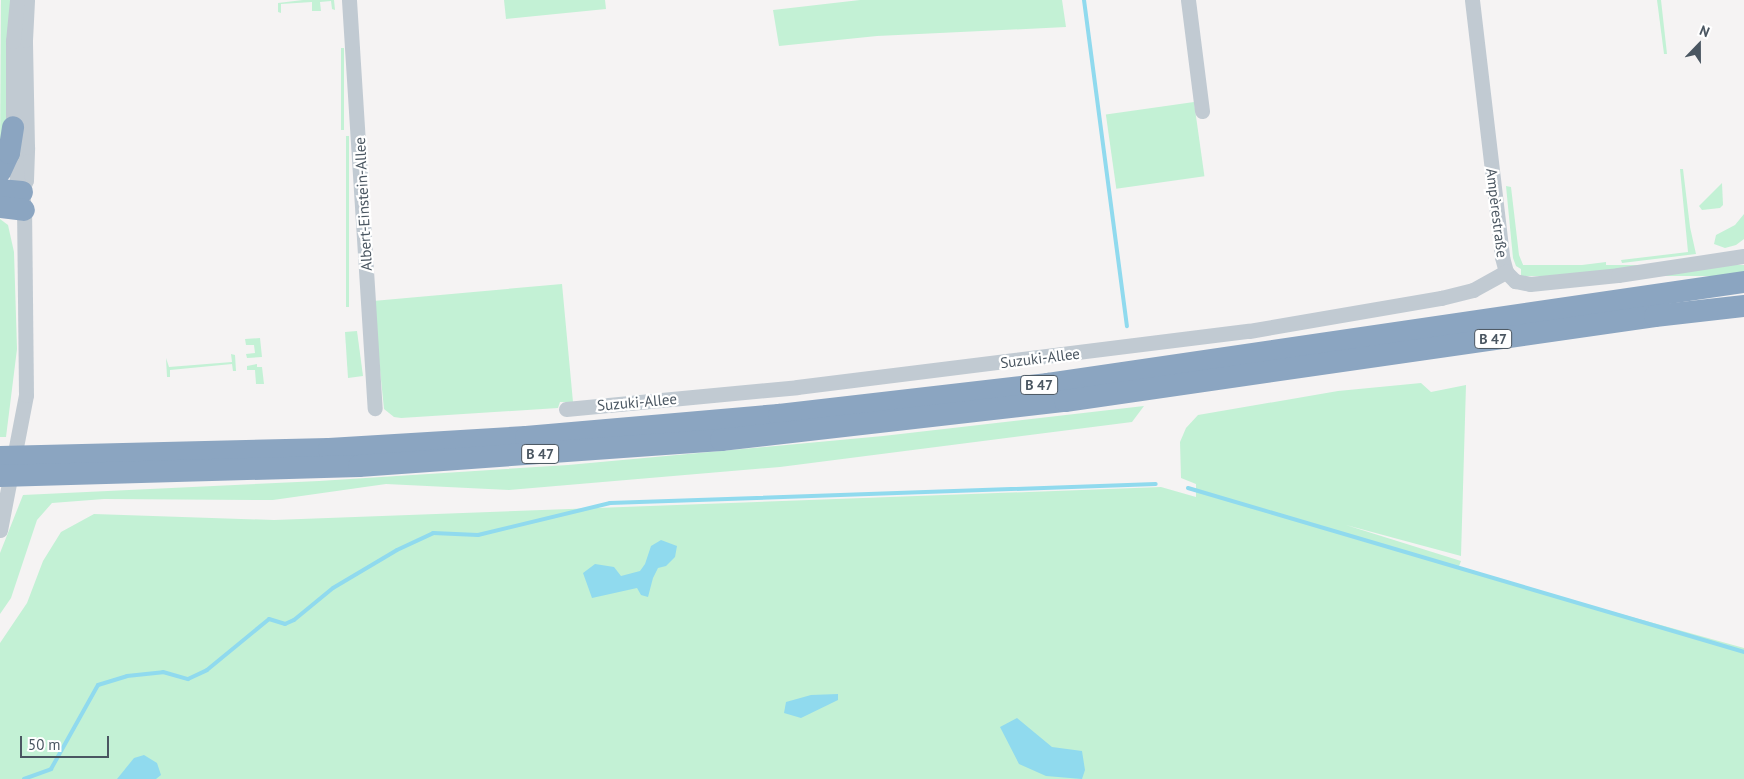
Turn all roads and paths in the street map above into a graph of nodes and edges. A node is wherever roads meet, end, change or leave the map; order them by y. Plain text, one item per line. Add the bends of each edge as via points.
1 (17, 0) edge
2 (27, 0) edge
3 (349, 0) edge
4 (1188, 0) edge
5 (1472, 0) edge
6 (1202, 111) dead end
7 (13, 127) junction
8 (0, 172) edge
9 (15, 197) edge
10 (0, 208) edge
11 (1744, 256) edge
12 (1506, 272) junction
13 (1744, 282) edge
14 (1744, 306) edge
15 (375, 408) dead end
16 (566, 409) dead end
17 (0, 457) edge
18 (0, 476) edge
19 (0, 530) edge

1 - 7 street via 13,41
2 - 9 street via 27,172
3 - 15 street, Albert-Einstein-Allee
4 - 6 street
5 - 12 street, Ampèrestraße
7 - 8 highway via 9,153
7 - 9 street
9 - 10 highway
9 - 19 street via 26,395
11 - 12 street, Ampèrestraße via 1530,284 1515,281
12 - 16 street, Suzuki-Allee via 1473,290 1441,298 1249,331 797,387
13 - 17 highway, B 47 via 1048,384 779,415 526,437 339,448
14 - 18 highway, B 47 via 1596,324 1065,401 721,440 359,466

